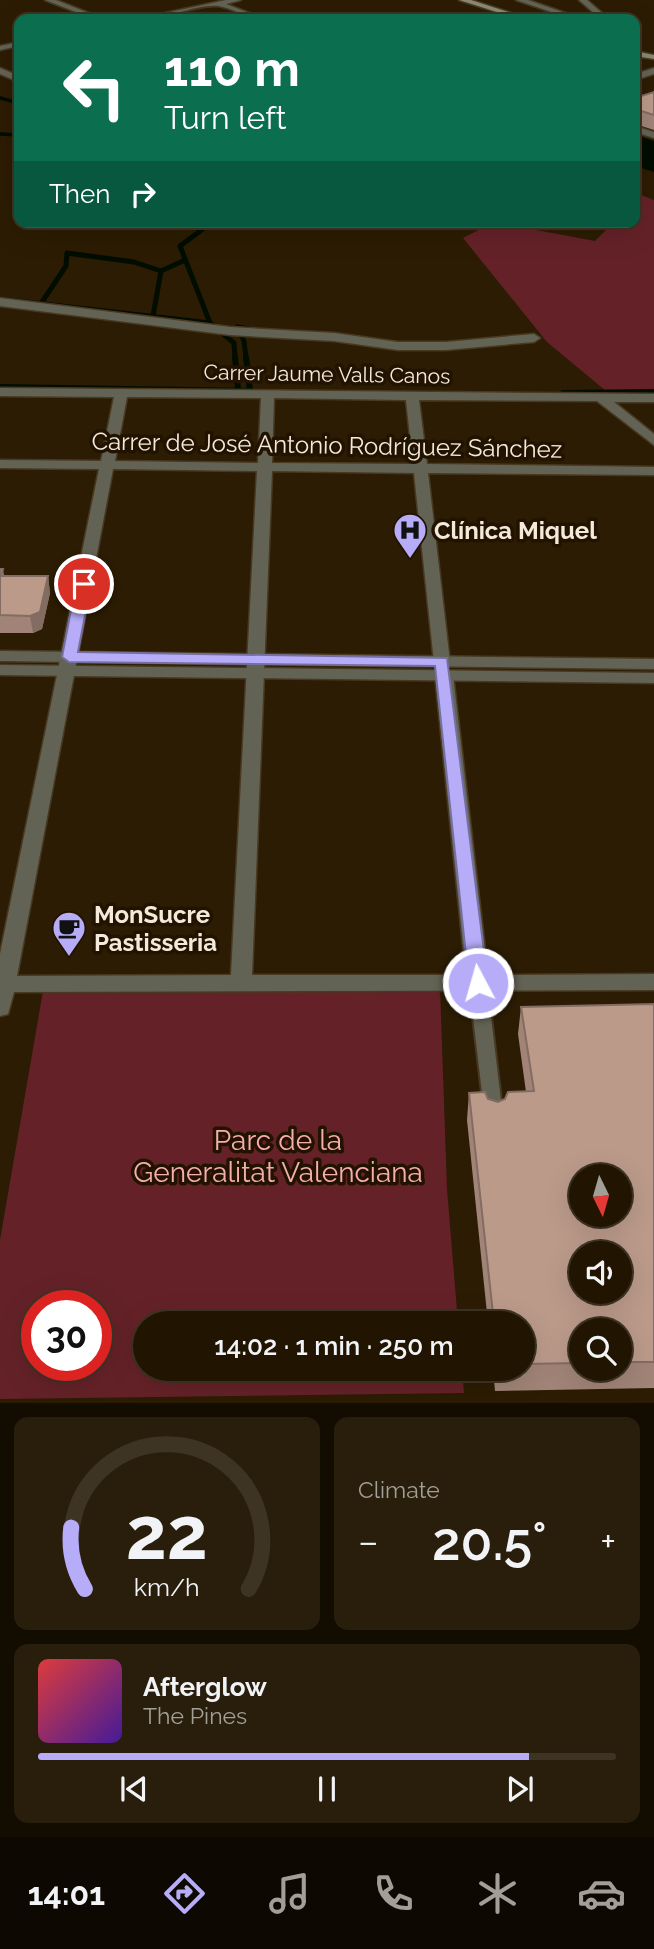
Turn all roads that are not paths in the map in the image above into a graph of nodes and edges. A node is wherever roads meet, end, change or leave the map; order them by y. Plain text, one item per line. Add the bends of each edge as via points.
1 (49, 0) edge
2 (207, 0) edge
3 (237, 0) edge
4 (463, 0) edge
5 (520, 0) edge
6 (583, 0) edge
7 (218, 4) junction
8 (87, 14) edge
9 (167, 14) edge
10 (247, 14) edge
11 (509, 14) edge
12 (563, 14) edge
13 (599, 14) edge
14 (652, 57) edge
15 (654, 71) edge
16 (0, 302) edge
17 (534, 338) dead end
18 (0, 392) edge
19 (121, 393) junction
20 (268, 394) junction
21 (412, 396) junction
22 (600, 397) junction
23 (654, 398) edge
24 (654, 441) edge
25 (0, 464) edge
26 (107, 465) junction
27 (264, 467) junction
28 (420, 469) junction
29 (654, 471) edge
30 (0, 656) edge
31 (68, 664) junction
32 (654, 664) edge
33 (255, 666) junction
34 (443, 668) junction
35 (0, 670) edge
36 (654, 678) edge
37 (654, 982) edge
38 (478, 983) junction
39 (2, 984) edge
40 (241, 984) junction
41 (0, 1008) edge
42 (494, 1119) edge

1 - 8 street
2 - 7 street
3 - 7 street
4 - 11 main road
5 - 12 street
6 - 13 street
7 - 9 street
7 - 10 street
14 - 15 main road via 645,63
16 - 17 street via 230,331 398,346
18 - 19 street, Carrer Jaume Valls Canos
19 - 20 street, Carrer Jaume Valls Canos
19 - 26 street
20 - 21 street, Carrer Jaume Valls Canos
20 - 27 street
21 - 22 street, Carrer Jaume Valls Canos
21 - 28 street
22 - 23 street, Carrer Jaume Valls Canos
22 - 24 street
25 - 26 street, Carrer de José Antonio Rodríguez Sánchez
26 - 27 street, Carrer de José Antonio Rodríguez Sánchez
26 - 31 street
27 - 28 street, Carrer de José Antonio Rodríguez Sánchez
27 - 33 street
28 - 29 street, Carrer de José Antonio Rodríguez Sánchez
28 - 34 street
30 - 31 street
31 - 33 street
31 - 35 street
31 - 39 street
32 - 34 street
33 - 34 street
33 - 40 street
34 - 36 street
34 - 38 street
37 - 38 street
38 - 40 street
38 - 42 lane
39 - 40 street
39 - 41 street

